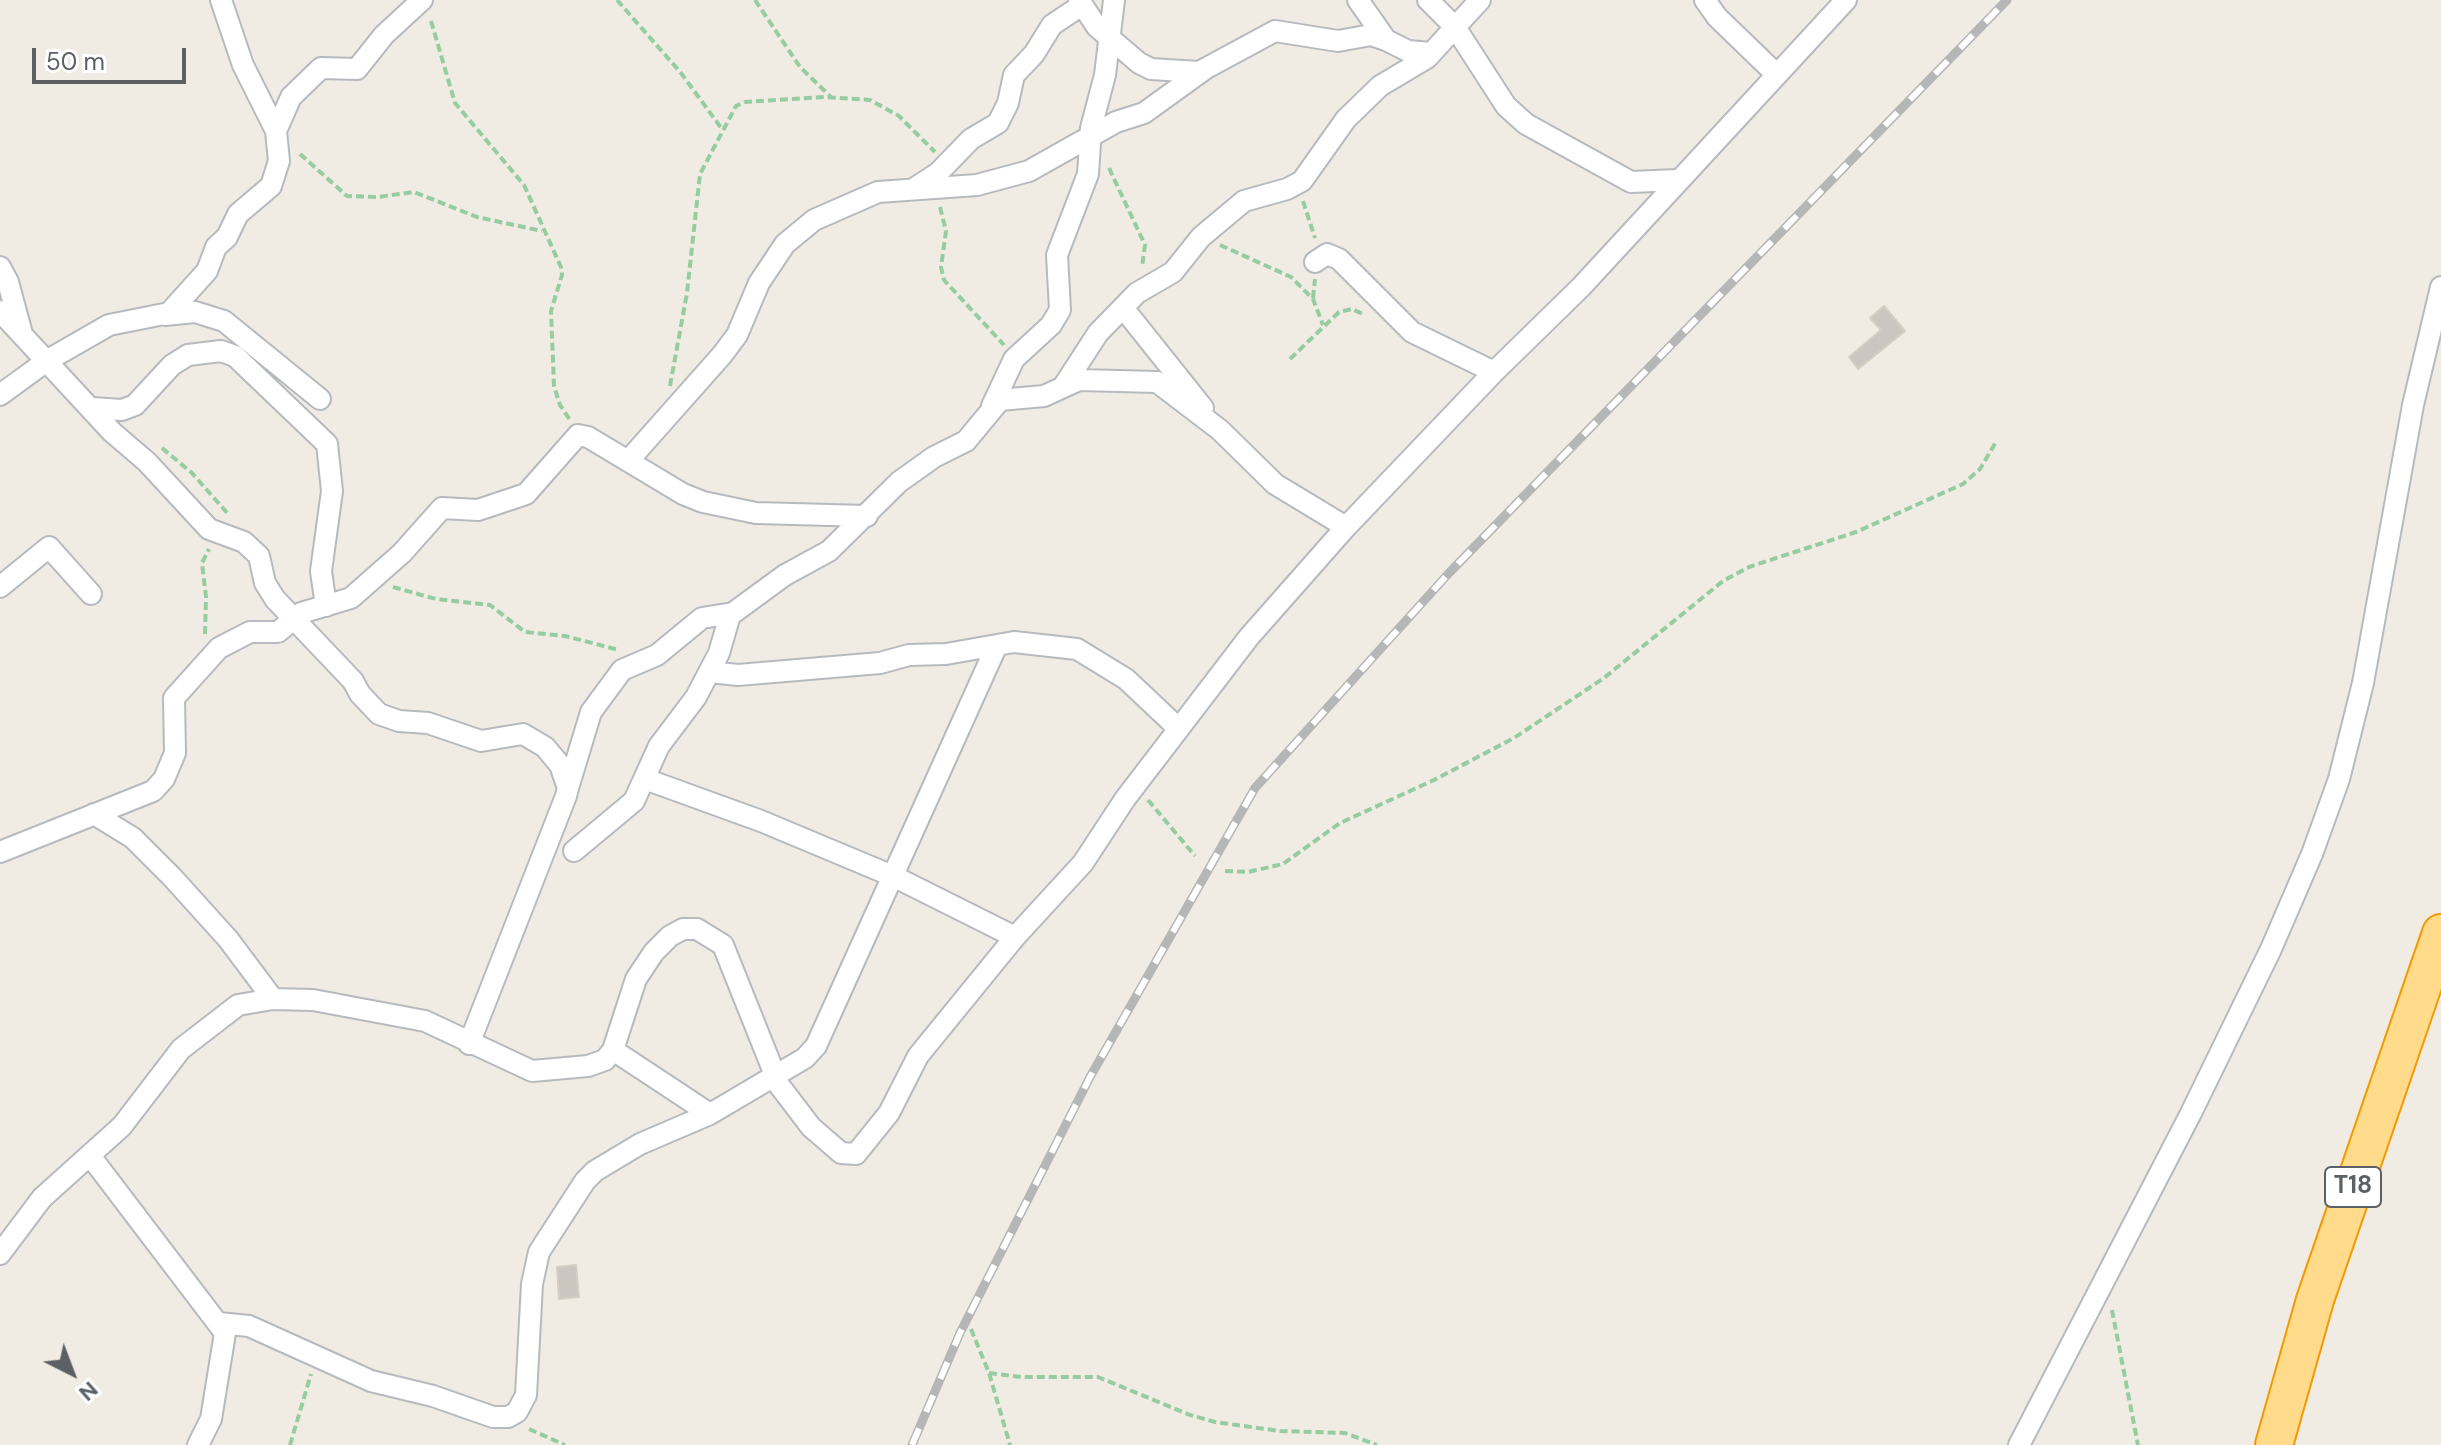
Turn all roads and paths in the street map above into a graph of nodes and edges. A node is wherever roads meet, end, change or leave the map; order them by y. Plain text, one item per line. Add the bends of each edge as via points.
1 (221, 0) edge
2 (617, 0) edge
3 (755, 0) edge
4 (1114, 0) edge
5 (1358, 0) edge
6 (1428, 0) edge
7 (1480, 0) edge
8 (1705, 0) edge
9 (1846, 0) edge
10 (1080, 2) edge
11 (427, 4) edge
12 (1455, 27) junction
13 (1110, 36) junction
14 (1386, 40) junction
15 (1431, 53) junction
16 (1205, 69) junction
17 (1775, 73) junction
18 (832, 98) junction
19 (722, 129) junction
20 (276, 131) junction
21 (1091, 139) junction
22 (949, 164) junction
23 (1677, 180) junction
24 (923, 187) junction
25 (542, 231) junction
26 (1201, 237) junction
27 (1315, 262) dead end
28 (0, 267) edge
29 (2441, 287) edge
30 (1130, 301) junction
31 (0, 311) edge
32 (165, 315) junction
33 (1374, 318) dead end
34 (1323, 325) junction
35 (22, 333) junction
36 (1290, 359) dead end
37 (48, 360) junction
38 (1007, 371) junction
39 (1494, 372) junction
40 (1063, 387) junction
41 (0, 395) edge
42 (320, 399) dead end
43 (992, 406) junction
44 (92, 408) junction
45 (676, 408) junction
46 (1220, 430) junction
47 (581, 435) junction
48 (1996, 442) dead end
49 (628, 461) junction
50 (867, 516) junction
51 (1346, 527) junction
52 (221, 533) junction
53 (367, 584) junction
54 (0, 587) edge
55 (91, 594) dead end
56 (326, 606) junction
57 (730, 615) junction
58 (294, 620) junction
59 (997, 645) junction
60 (661, 652) junction
61 (206, 660) junction
62 (709, 672) junction
63 (1178, 728) junction
64 (645, 779) junction
65 (1137, 785) junction
66 (568, 788) junction
67 (94, 814) junction
68 (574, 851) dead end
69 (0, 852) edge
70 (1195, 856) dead end
71 (1225, 871) dead end
72 (895, 877) junction
73 (2441, 933) edge
74 (1015, 937) junction
75 (273, 999) junction
76 (469, 1044) junction
77 (613, 1050) junction
78 (773, 1074) junction
79 (710, 1114) junction
80 (91, 1157) junction
81 (0, 1254) edge
82 (2106, 1281) junction
83 (219, 1323) junction
84 (971, 1329) dead end
85 (316, 1356) junction
86 (989, 1373) junction
87 (501, 1417) junction
88 (198, 1445) edge
89 (290, 1445) edge
90 (565, 1445) edge
91 (1010, 1445) edge
92 (1377, 1445) edge
93 (2019, 1445) edge
94 (2138, 1445) edge
95 (2274, 1445) edge

1 - 20 street via 243,65
2 - 19 path
3 - 18 path via 800,67
4 - 13 street
5 - 14 street
6 - 12 street
7 - 12 street
8 - 17 street
9 - 17 street
10 - 13 street
10 - 22 street via 1052,25 1014,75 998,123 971,139
11 - 20 street via 384,35 357,69 321,68 301,85
11 - 25 path via 452,97 524,185
12 - 15 street
12 - 23 street via 1506,106 1526,124 1631,182
13 - 16 street via 1151,69
13 - 21 street
14 - 15 street via 1408,51
14 - 16 street via 1371,35 1338,41 1268,31
15 - 26 street via 1413,70 1380,86 1346,119 1302,181 1254,195
16 - 21 street via 1144,113 1118,121
17 - 23 street
18 - 19 path via 740,103
18 - 22 path via 885,106
19 - 45 path via 698,182 687,293 669,383
20 - 25 path via 347,196 414,192 477,217
20 - 32 street via 279,161 271,186 238,214 207,271
21 - 24 street via 1018,174 977,185
21 - 30 path via 1145,245
21 - 38 street via 1088,174 1057,255 1060,310
22 - 24 street
23 - 39 street via 1581,287
24 - 38 path via 946,231 944,280 999,338 1007,353
24 - 45 street via 878,192 793,235 759,283 737,335
25 - 47 path via 552,242 562,275 551,311 556,398
26 - 30 street via 1173,272
26 - 34 path via 1287,274 1313,299
27 - 39 street via 1327,254 1339,259 1412,332
28 - 35 street
29 - 82 street via 2413,405 2363,683 2339,779 2271,949
30 - 40 street via 1098,333
30 - 46 street
31 - 35 street
32 - 37 street via 109,325
32 - 42 street via 195,312 224,321
33 - 34 path via 1345,309
34 - 36 path
35 - 37 street
37 - 41 street
37 - 44 street
38 - 43 street
39 - 51 street
40 - 43 street
40 - 46 street via 1094,379 1157,382
43 - 50 street via 966,441 899,482
44 - 52 street via 209,529
44 - 56 street via 122,410 135,405 188,355 221,351 235,356 327,444 332,491 321,571
45 - 49 street
46 - 51 street via 1275,484
47 - 49 street
47 - 53 street via 526,494 478,510 442,508
48 - 71 path via 1980,469 1963,484 1856,532 1749,567 1723,581 1604,678 1514,738 1340,823 1283,864
49 - 50 street via 683,494 731,508
50 - 57 street via 829,551
51 - 63 street
52 - 58 street via 244,542 259,556 267,586
52 - 61 path via 202,563
53 - 56 street via 351,598
53 - 60 path via 490,605 525,632
54 - 55 street via 49,547
56 - 58 street
57 - 60 street via 702,618
57 - 62 street via 724,644
58 - 61 street via 278,632 247,633
58 - 66 street via 379,714 481,741 523,734 555,757
59 - 62 street via 880,663 738,675
59 - 63 street via 1029,643 1087,652 1126,679
59 - 72 street
60 - 66 street via 622,670 599,699
61 - 67 street via 174,698 175,753 164,779 153,791
62 - 64 street via 659,746
63 - 65 street
64 - 68 street via 629,807
64 - 72 street
65 - 70 path
65 - 74 street via 1083,863
66 - 76 street
67 - 69 street
67 - 75 street via 133,838 172,877
72 - 74 street
72 - 78 street via 816,1046 805,1058
73 - 95 highway, T18 via 2315,1300
74 - 78 street via 918,1056 889,1113 856,1154 841,1153 811,1127
75 - 76 street via 313,1000 425,1021
75 - 80 street via 238,1005 195,1036
76 - 77 street via 532,1071 588,1066 605,1060
77 - 78 street via 636,979 654,952 683,929 697,929 723,945
77 - 79 street
78 - 79 street
79 - 87 street via 640,1144 585,1181 534,1264 526,1395 517,1412
80 - 81 street via 42,1198
80 - 83 street
82 - 93 street
82 - 94 path
83 - 85 street via 249,1326
83 - 88 street via 225,1339 218,1387
84 - 86 path
85 - 87 street via 361,1378
85 - 89 path
86 - 91 path
86 - 92 path via 1098,1377 1215,1422 1345,1433
87 - 90 path

